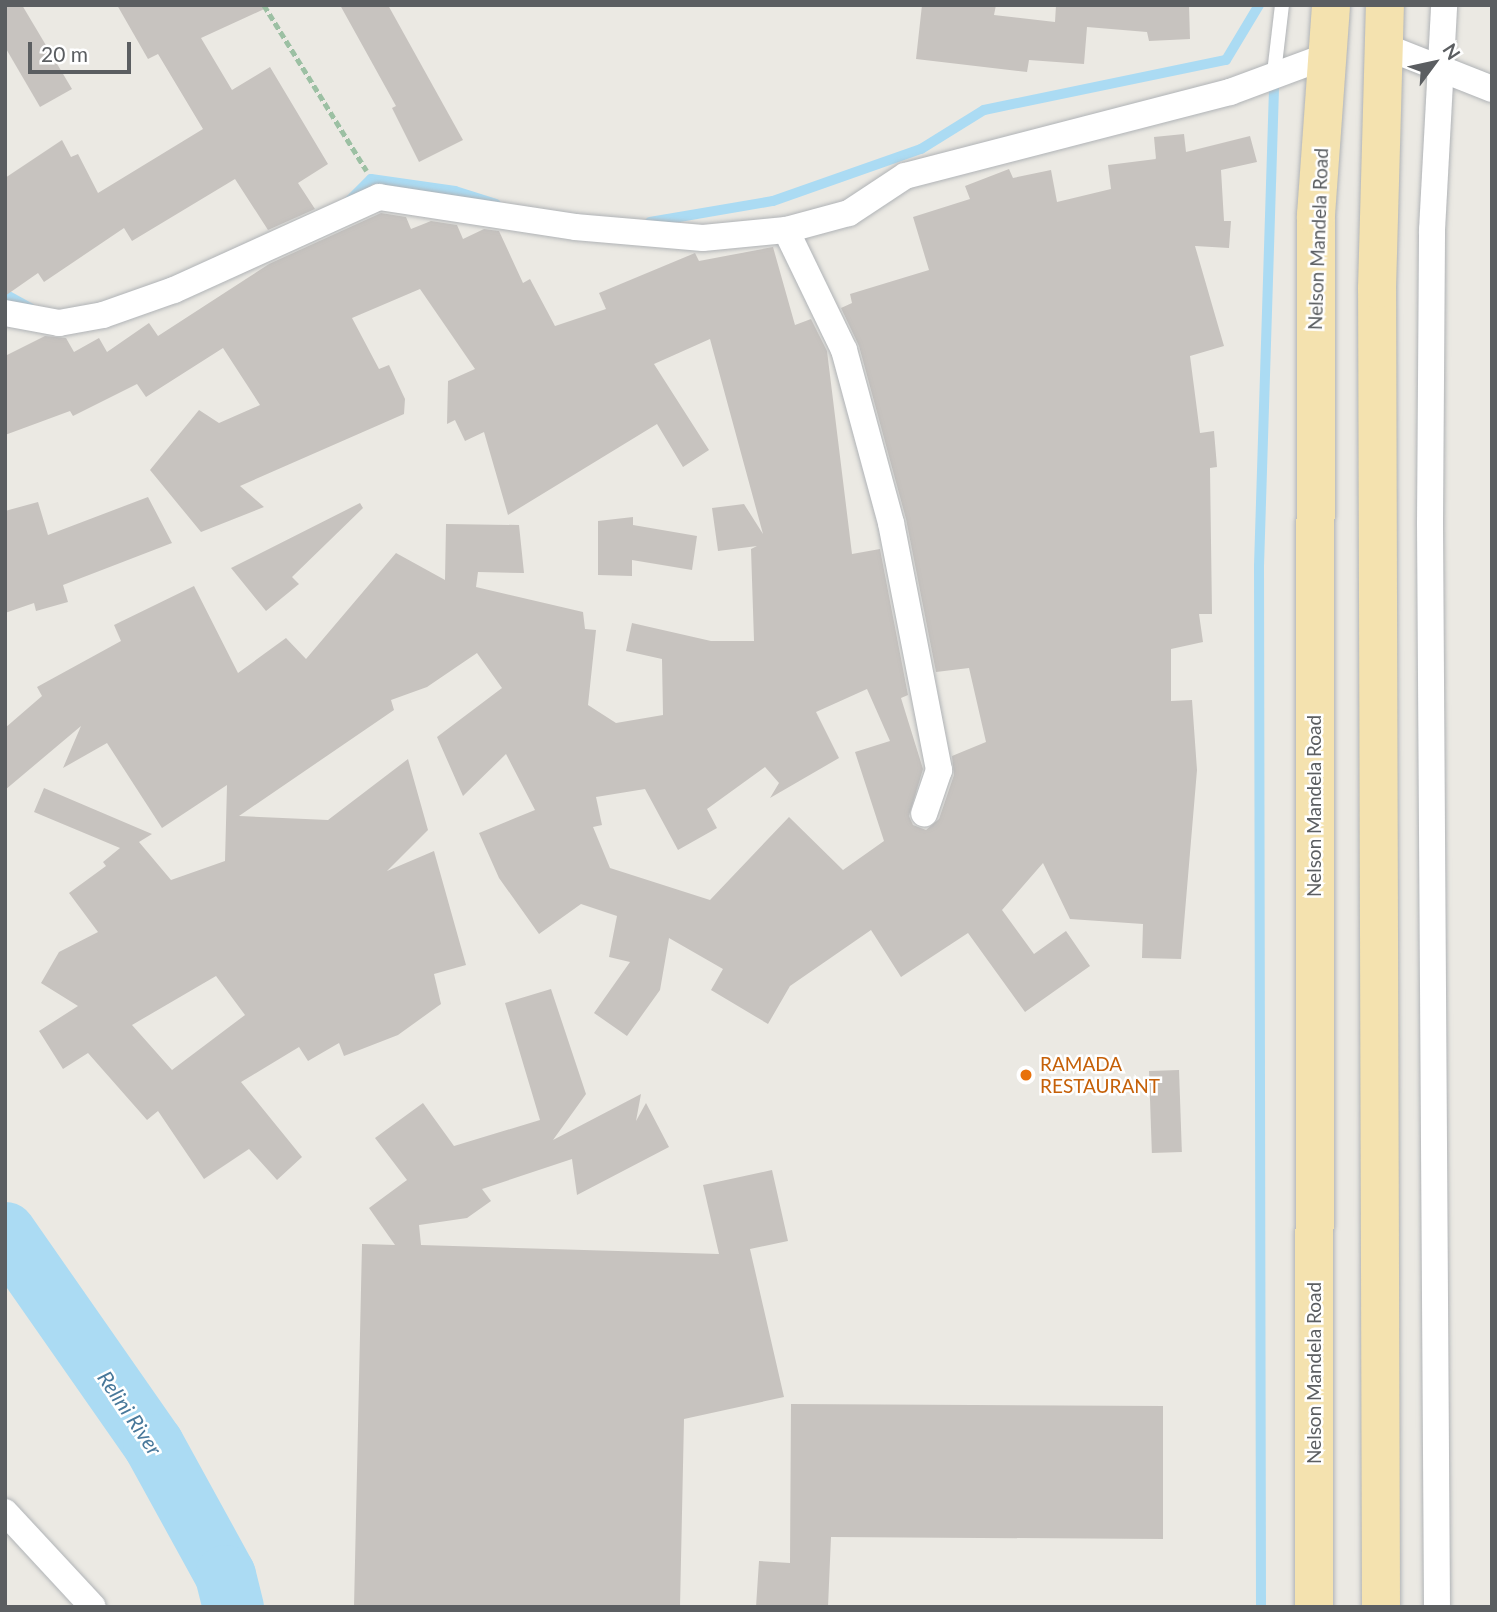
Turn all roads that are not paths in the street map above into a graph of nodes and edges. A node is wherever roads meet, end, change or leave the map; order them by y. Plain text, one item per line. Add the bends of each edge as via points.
1 (1283, 5) edge
2 (1331, 5) edge
3 (1385, 5) edge
4 (1444, 5) edge
5 (1381, 45) junction
6 (1327, 56) junction
7 (1441, 66) junction
8 (1274, 73) junction
9 (1492, 89) edge
10 (786, 230) junction
11 (5, 313) edge
12 (923, 814) dead end
13 (5, 1512) edge
14 (93, 1607) edge
15 (1314, 1607) edge
16 (1381, 1607) edge
17 (1437, 1607) edge

1 - 8 lane
2 - 6 main road, Nelson Mandela Road
3 - 5 main road
4 - 7 street
5 - 7 street
5 - 16 main road
6 - 8 street
6 - 15 main road, Nelson Mandela Road via 1316,215
7 - 9 street
7 - 17 street via 1432,230 1430,509
8 - 10 street via 1230,92 1071,137 905,176 849,213
10 - 11 street via 703,237 575,227 379,197 174,290 103,315 58,323
10 - 12 street via 844,350 891,523 939,771
13 - 14 street

